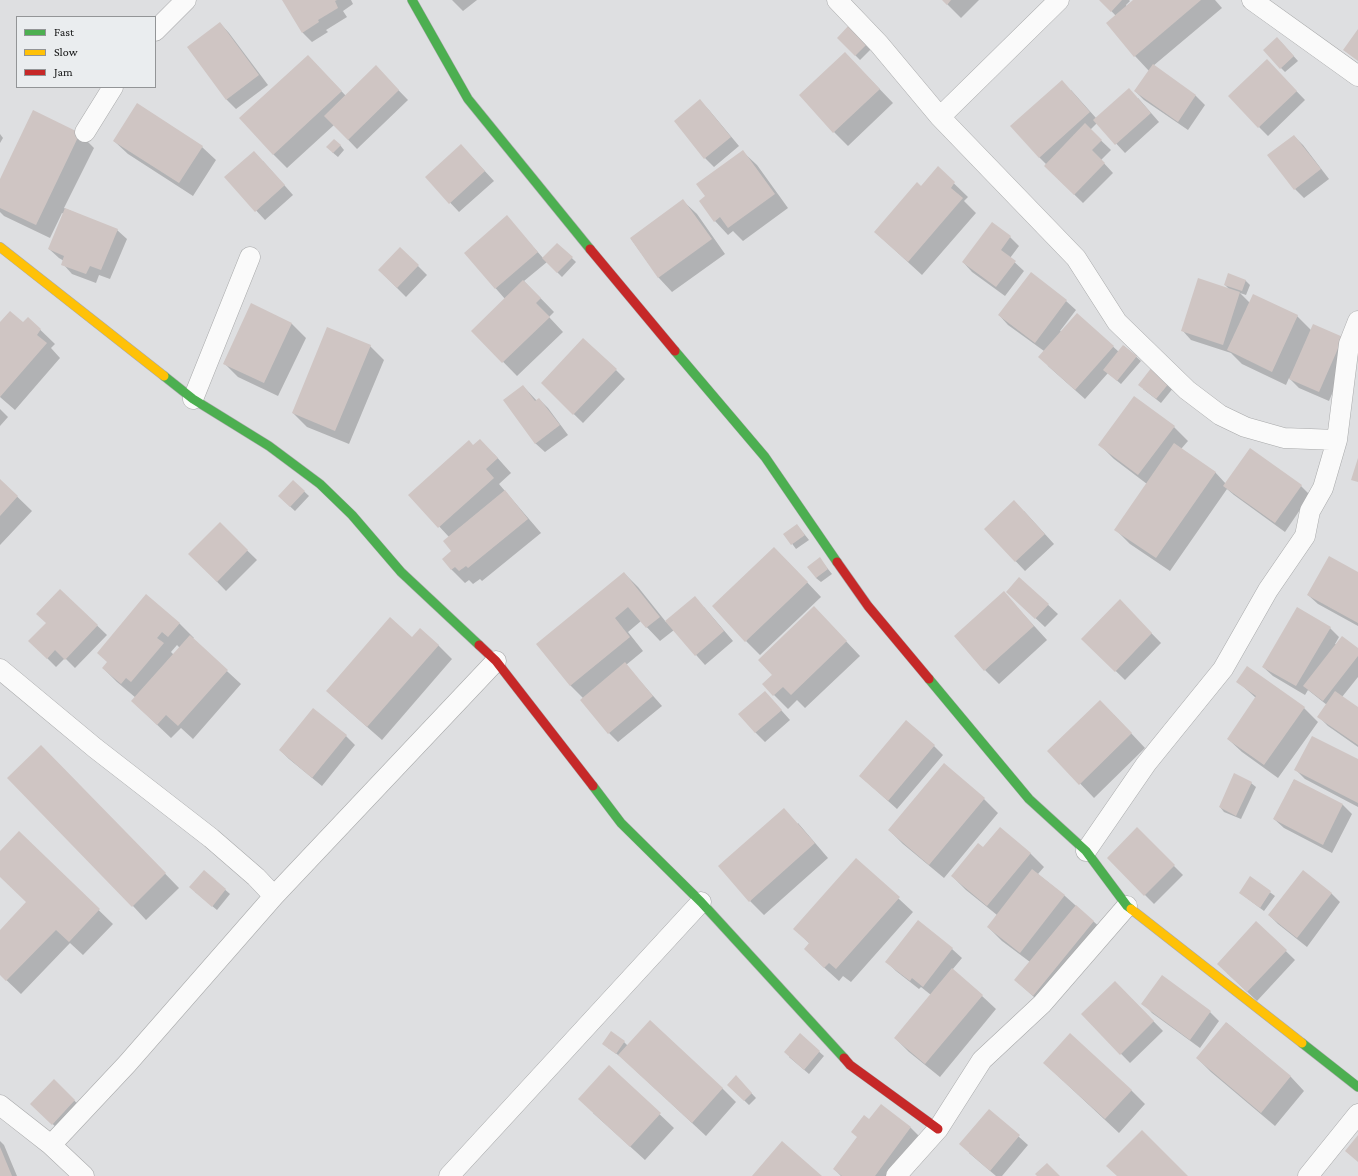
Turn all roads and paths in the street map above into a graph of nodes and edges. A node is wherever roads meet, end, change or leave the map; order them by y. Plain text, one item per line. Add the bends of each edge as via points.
1 (186, 0) edge
2 (412, 0) edge
3 (837, 0) edge
4 (1060, 0) edge
5 (1252, 0) edge
6 (156, 30) edge
7 (1358, 76) edge
8 (112, 88) edge
9 (940, 117) junction
10 (84, 132) dead end
11 (0, 247) edge
12 (250, 257) dead end
13 (1358, 321) edge
14 (193, 400) junction
15 (1338, 440) junction
16 (496, 661) junction
17 (0, 669) edge
18 (1086, 851) junction
19 (274, 896) junction
20 (701, 902) junction
21 (1127, 906) junction
22 (1358, 1087) edge
23 (0, 1105) edge
24 (1358, 1114) edge
25 (938, 1129) junction
26 (51, 1145) junction
27 (84, 1176) edge
28 (449, 1176) edge
29 (896, 1176) edge
30 (1308, 1176) edge

1 - 6 street
2 - 18 street via 468,99 624,292 765,457 868,606 1029,799
3 - 9 street via 879,44
4 - 9 street
5 - 7 street
8 - 10 street
9 - 15 street via 1076,258 1117,322 1187,390 1220,415 1245,427 1284,438
11 - 14 street
12 - 14 street
13 - 15 street via 1349,344
14 - 16 street via 269,446 320,484 352,515 401,572
15 - 18 street via 1323,488 1310,511 1305,536 1268,590 1223,669 1146,764
16 - 19 street
16 - 20 street via 621,823
17 - 19 street via 211,838
18 - 21 street
19 - 26 street
20 - 25 street via 850,1065
20 - 28 street
21 - 22 street
21 - 25 street via 1042,1004 982,1060
23 - 26 street
24 - 30 street
25 - 29 street
26 - 27 street

